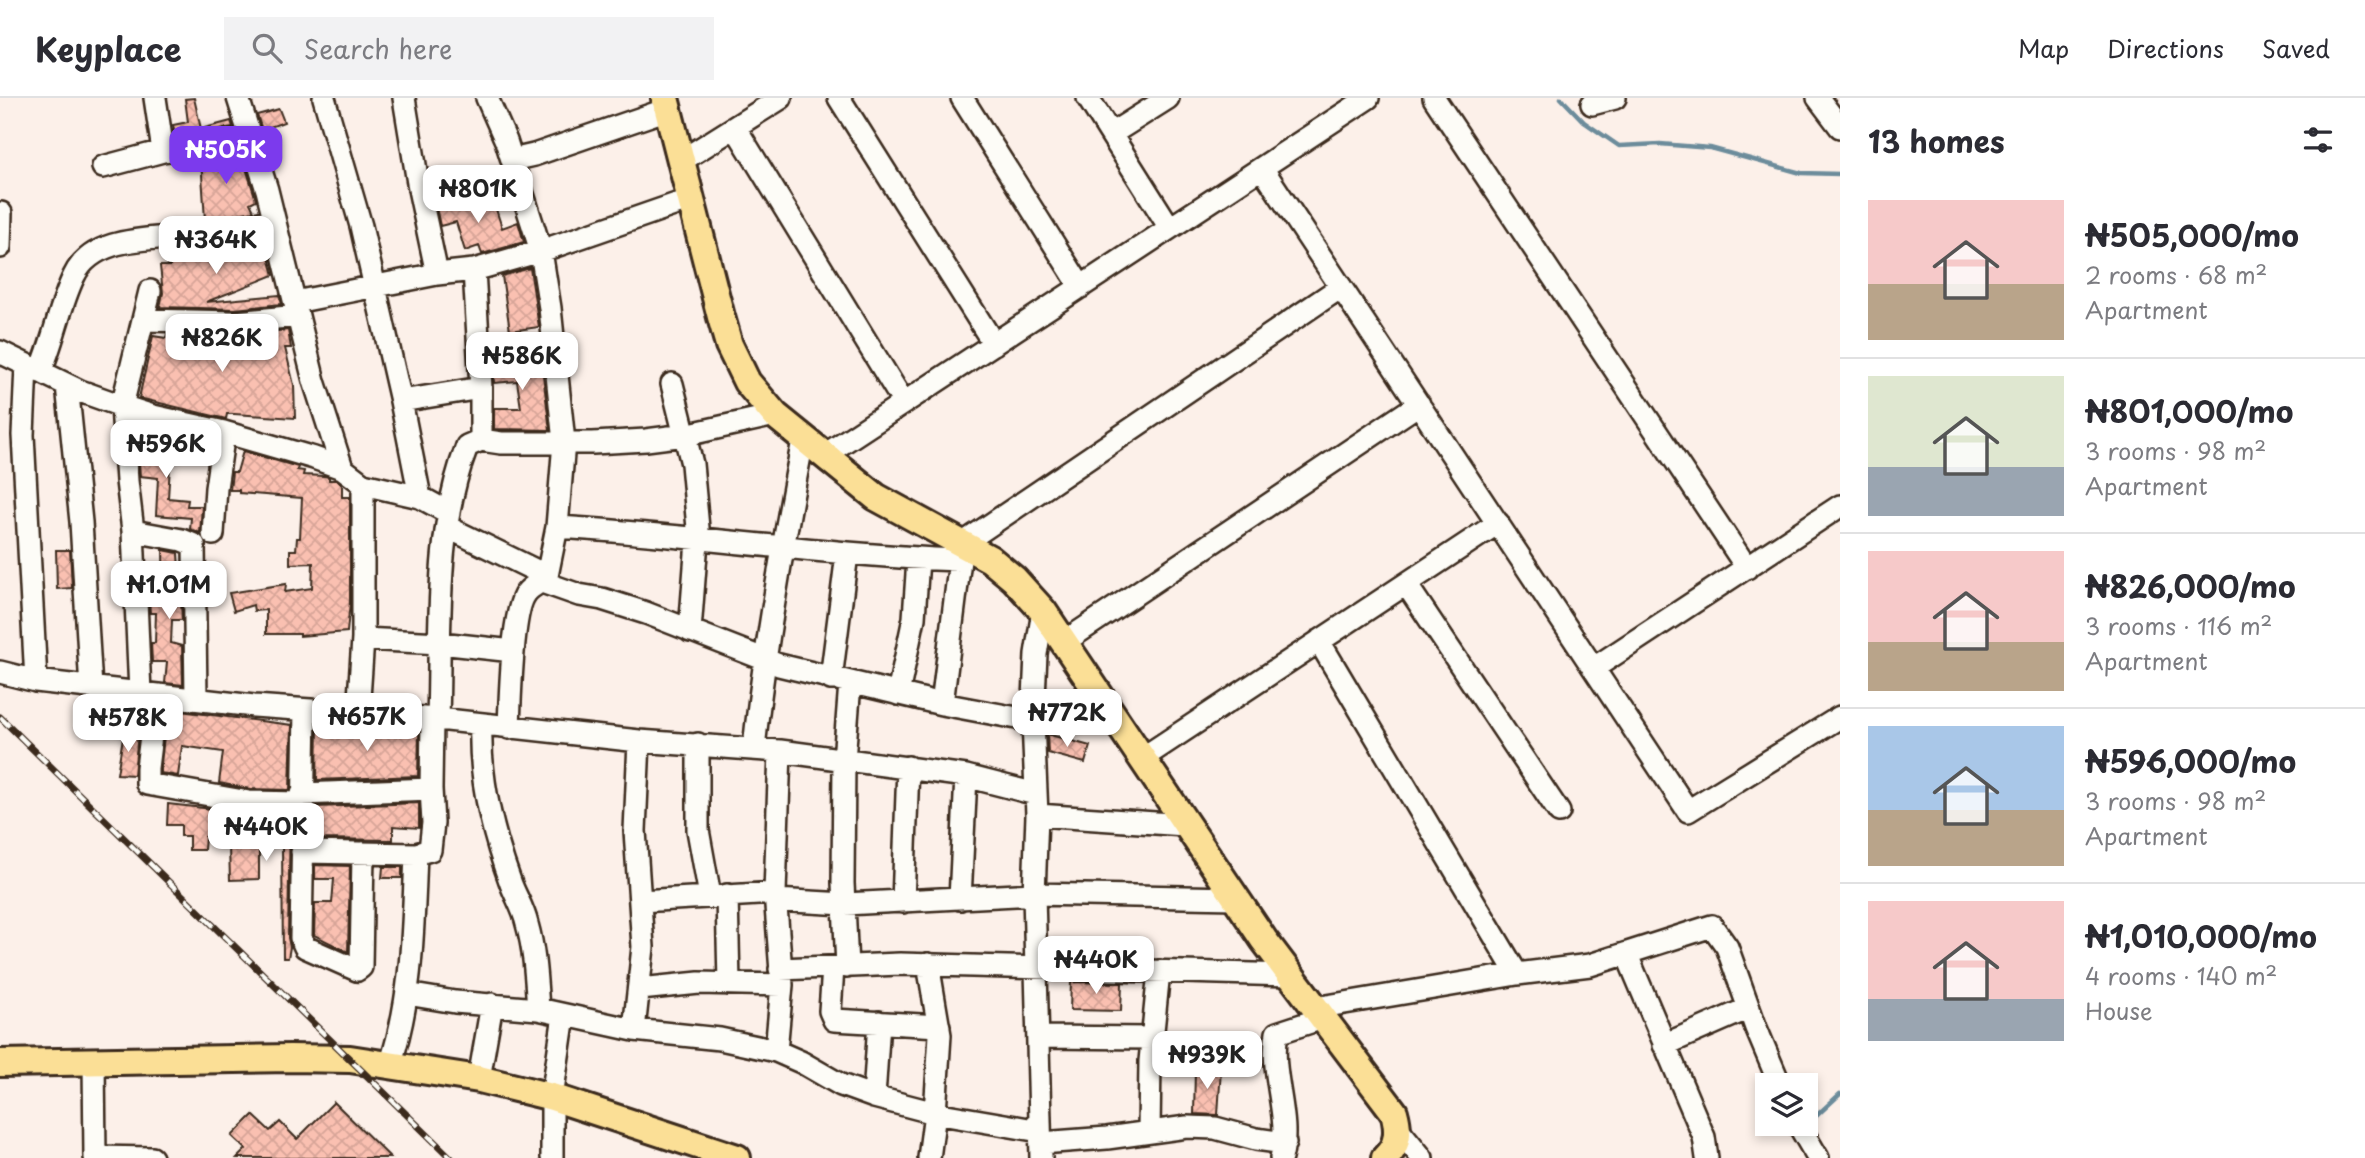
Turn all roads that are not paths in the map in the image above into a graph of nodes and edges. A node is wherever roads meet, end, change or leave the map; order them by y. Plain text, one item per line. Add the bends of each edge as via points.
1 (155, 98) edge
2 (238, 98) edge
3 (324, 98) edge
4 (404, 98) edge
5 (487, 98) edge
6 (781, 98) edge
7 (839, 98) edge
8 (962, 98) edge
9 (1088, 98) edge
10 (1168, 98) edge
11 (1368, 98) edge
12 (1434, 98) edge
13 (1615, 98) edge
14 (1818, 98) edge
15 (666, 103) edge
16 (1592, 104) dead end
17 (735, 127) junction
18 (1840, 127) edge
19 (1111, 134) junction
20 (249, 138) junction
21 (163, 151) junction
22 (512, 160) junction
23 (681, 161) junction
24 (103, 167) dead end
25 (1262, 168) junction
26 (691, 199) junction
27 (1, 213) edge
28 (274, 220) junction
29 (1170, 228) junction
30 (0, 247) edge
31 (541, 251) junction
32 (474, 270) junction
33 (438, 274) junction
34 (375, 286) junction
35 (1081, 287) junction
36 (1341, 287) junction
37 (150, 291) dead end
38 (297, 309) junction
39 (144, 320) junction
40 (994, 344) junction
41 (0, 352) edge
42 (33, 369) junction
43 (672, 384) dead end
44 (67, 385) junction
45 (481, 388) junction
46 (401, 401) junction
47 (904, 403) junction
48 (1419, 404) junction
49 (122, 406) junction
50 (775, 415) junction
51 (225, 432) junction
52 (685, 435) junction
53 (481, 440) junction
54 (564, 442) junction
55 (813, 448) junction
56 (342, 468) junction
57 (363, 484) junction
58 (420, 497) junction
59 (1840, 506) edge
60 (448, 520) junction
61 (1498, 523) junction
62 (557, 527) junction
63 (133, 531) junction
64 (214, 534) dead end
65 (698, 537) junction
66 (782, 546) junction
67 (961, 552) junction
68 (847, 554) junction
69 (919, 559) junction
70 (1747, 568) junction
71 (545, 579) junction
72 (1406, 584) junction
73 (1043, 611) junction
74 (690, 631) junction
75 (363, 639) junction
76 (1319, 641) junction
77 (1064, 642) junction
78 (440, 643) junction
79 (513, 651) junction
80 (763, 659) junction
81 (1594, 668) junction
82 (0, 672) edge
83 (36, 681) junction
84 (841, 681) junction
85 (91, 688) junction
86 (148, 694) junction
87 (898, 694) junction
88 (196, 699) junction
89 (942, 704) junction
90 (305, 710) junction
91 (358, 713) junction
92 (1840, 717) edge
93 (435, 719) junction
94 (1033, 721) junction
95 (481, 725) junction
96 (509, 728) junction
97 (639, 741) junction
98 (698, 744) junction
99 (754, 748) junction
100 (780, 751) junction
101 (1141, 759) junction
102 (844, 760) junction
103 (908, 767) junction
104 (966, 776) junction
105 (430, 789) junction
106 (302, 798) junction
107 (1036, 804) junction
108 (1559, 812) dead end
109 (1185, 825) junction
110 (302, 852) junction
111 (363, 853) junction
112 (416, 853) junction
113 (1034, 894) junction
114 (719, 895) junction
115 (775, 896) junction
116 (1236, 898) junction
117 (960, 899) junction
118 (640, 901) junction
119 (903, 902) junction
120 (845, 904) junction
121 (1627, 955) junction
122 (928, 964) junction
123 (840, 968) junction
124 (1037, 969) junction
125 (1159, 971) junction
126 (1517, 974) junction
127 (1291, 975) junction
128 (781, 977) junction
129 (729, 984) junction
130 (640, 989) junction
131 (407, 995) junction
132 (492, 1004) junction
133 (1749, 1008) junction
134 (538, 1009) junction
135 (1319, 1013) junction
136 (564, 1015) junction
137 (879, 1022) junction
138 (939, 1026) junction
139 (634, 1030) junction
140 (1038, 1037) junction
141 (1152, 1038) junction
142 (1664, 1045) junction
143 (776, 1051) junction
144 (94, 1060) junction
145 (0, 1063) edge
146 (390, 1065) junction
147 (1775, 1073) edge
148 (479, 1079) junction
149 (552, 1097) junction
150 (874, 1097) junction
151 (935, 1113) junction
152 (1399, 1130) junction
153 (1149, 1131) junction
154 (1041, 1144) edge
155 (1283, 1151) edge
156 (95, 1157) edge
157 (152, 1158) edge
158 (552, 1158) edge
159 (737, 1158) edge
160 (929, 1158) edge
161 (1385, 1158) edge
162 (1422, 1158) edge
163 (1707, 1158) edge

1 - 21 street
2 - 20 street
3 - 34 street
4 - 33 street
5 - 22 street
6 - 17 street
7 - 40 street
8 - 35 street
9 - 19 street
10 - 19 street
11 - 25 street
12 - 70 street
13 - 16 street
14 - 18 street
15 - 22 street via 633,122
15 - 23 main road
17 - 23 street
17 - 47 street
19 - 29 street
20 - 21 street
20 - 28 street
21 - 24 street
22 - 31 street
23 - 26 main road
25 - 29 street
25 - 36 street
26 - 31 street
26 - 50 main road via 729,345 747,382
27 - 30 street
28 - 38 street
28 - 42 street via 119,243 97,252 74,275 49,352
29 - 35 street
31 - 32 street
31 - 54 street
32 - 33 street
32 - 45 street
33 - 34 street
34 - 38 street
34 - 46 street
35 - 40 street
36 - 48 street
36 - 67 street
37 - 39 street
38 - 39 street via 204,323
38 - 56 street
39 - 49 street
40 - 47 street
41 - 42 street
42 - 44 street
42 - 83 street via 23,435
43 - 52 street
44 - 49 street
44 - 85 street
45 - 46 street
45 - 53 street
46 - 58 street
47 - 55 street
48 - 61 street
48 - 77 street
49 - 51 street
49 - 63 street
50 - 52 street
50 - 55 main road
51 - 56 street
51 - 64 street
52 - 54 street
52 - 65 street
53 - 54 street
53 - 60 street via 467,446
54 - 62 street
55 - 66 street
55 - 67 main road via 876,497
56 - 57 street
57 - 58 street
57 - 75 street
58 - 60 street
59 - 70 street
60 - 71 street
60 - 78 street
61 - 72 street
61 - 81 street
62 - 65 street
62 - 71 street
63 - 86 street
63 - 88 street via 194,545
65 - 66 street
65 - 74 street
66 - 68 street
66 - 80 street
67 - 69 street
67 - 73 main road via 990,559
67 - 89 street
68 - 69 street
68 - 84 street
69 - 87 street via 914,618
70 - 81 street
71 - 74 street via 579,595 613,602
71 - 79 street via 523,597
72 - 76 street
72 - 108 street
73 - 77 main road
73 - 94 street
74 - 80 street
75 - 78 street
75 - 91 street
76 - 101 street
76 - 126 street
77 - 101 main road
78 - 79 street
78 - 93 street
79 - 96 street
80 - 84 street
80 - 99 street
81 - 92 street via 1688,811
82 - 83 street
83 - 85 street
84 - 87 street
84 - 102 street
85 - 86 street
86 - 88 street
86 - 106 street via 147,785 249,802
87 - 89 street
88 - 90 street
89 - 94 street
90 - 91 street
90 - 106 street
91 - 93 street
93 - 95 street
93 - 105 street
94 - 107 street
95 - 96 street
95 - 134 street via 482,765 492,816 529,931
96 - 97 street
97 - 98 street
97 - 118 street via 635,831
98 - 99 street
98 - 114 street via 698,830
99 - 100 street
100 - 102 street
100 - 115 street
101 - 109 main road
102 - 103 street
102 - 120 street
103 - 104 street
103 - 119 street
104 - 107 street
104 - 117 street
105 - 106 street
105 - 112 street via 432,846
106 - 110 street
107 - 109 street
107 - 113 street
109 - 116 main road
110 - 111 street
110 - 111 street via 302,941 305,947 357,970
111 - 112 street
112 - 131 street
113 - 116 street
113 - 117 street
113 - 124 street
114 - 115 street
114 - 118 street
114 - 129 street
115 - 120 street
115 - 128 street
116 - 127 main road
117 - 119 street
118 - 130 street
119 - 120 street
120 - 123 street
121 - 126 street via 1590,965
121 - 133 street via 1712,926 1727,947
121 - 142 street
122 - 123 street
122 - 124 street
122 - 138 street
123 - 128 street
123 - 137 street via 830,1011 834,1020
124 - 125 street
124 - 140 street
125 - 127 street
125 - 141 street
126 - 135 street
127 - 135 main road
128 - 129 street
128 - 143 street
129 - 130 street
130 - 139 street
131 - 132 street
131 - 146 street
132 - 134 street
132 - 148 street
133 - 142 street
133 - 147 street
134 - 136 street
135 - 152 main road via 1394,1112
135 - 155 street via 1277,1032
136 - 139 street
136 - 149 street
137 - 138 street
137 - 150 street
138 - 151 street
139 - 143 street
140 - 141 street
140 - 154 street
141 - 153 street
142 - 163 street via 1704,1137
143 - 150 street
144 - 145 main road
144 - 146 main road via 350,1059
144 - 156 street
146 - 148 main road
148 - 149 main road
149 - 158 street
149 - 159 main road
150 - 151 street
151 - 154 street
151 - 160 street
152 - 161 main road via 1393,1150
152 - 162 street
153 - 154 street
153 - 155 street via 1214,1128
156 - 157 street

